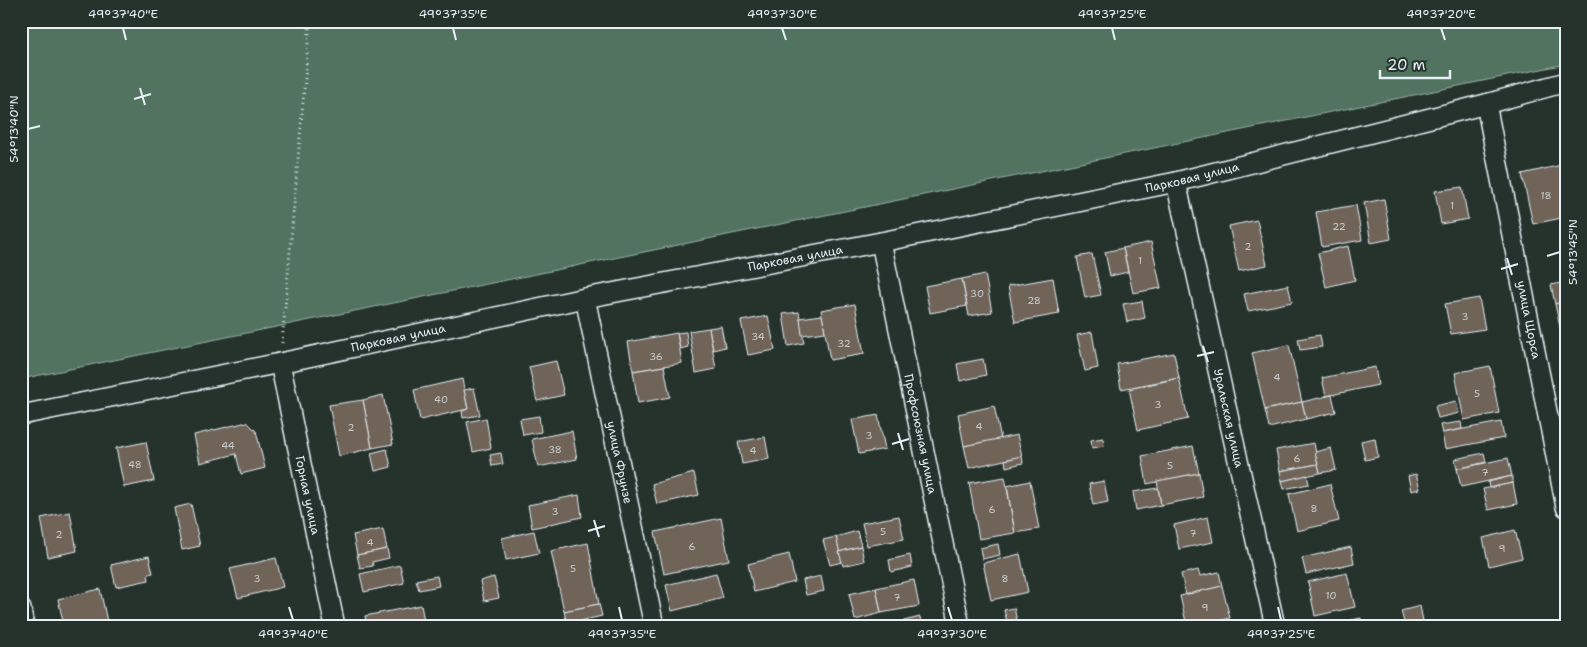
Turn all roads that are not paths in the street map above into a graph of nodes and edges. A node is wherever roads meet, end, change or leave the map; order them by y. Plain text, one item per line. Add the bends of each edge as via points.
1 (1566, 82) edge
2 (1486, 104) junction
3 (1176, 182) junction
4 (881, 242) junction
5 (586, 298) junction
6 (280, 363) junction
7 (21, 416) edge
8 (1566, 506) edge
9 (21, 609) edge
10 (24, 626) edge
11 (335, 626) edge
12 (654, 626) edge
13 (960, 626) edge
14 (1276, 626) edge

1 - 2 street, Парковая улица
2 - 3 street, Парковая улица
2 - 8 street, улица Щорса
3 - 4 street, Парковая улица
3 - 14 street, Уральская улица
4 - 5 street, Парковая улица
4 - 13 street, Профсоюзная улица
5 - 6 street, Парковая улица
5 - 12 street, улица Фрунзе
6 - 7 street, Парковая улица
6 - 11 street, Горная улица
9 - 10 street

